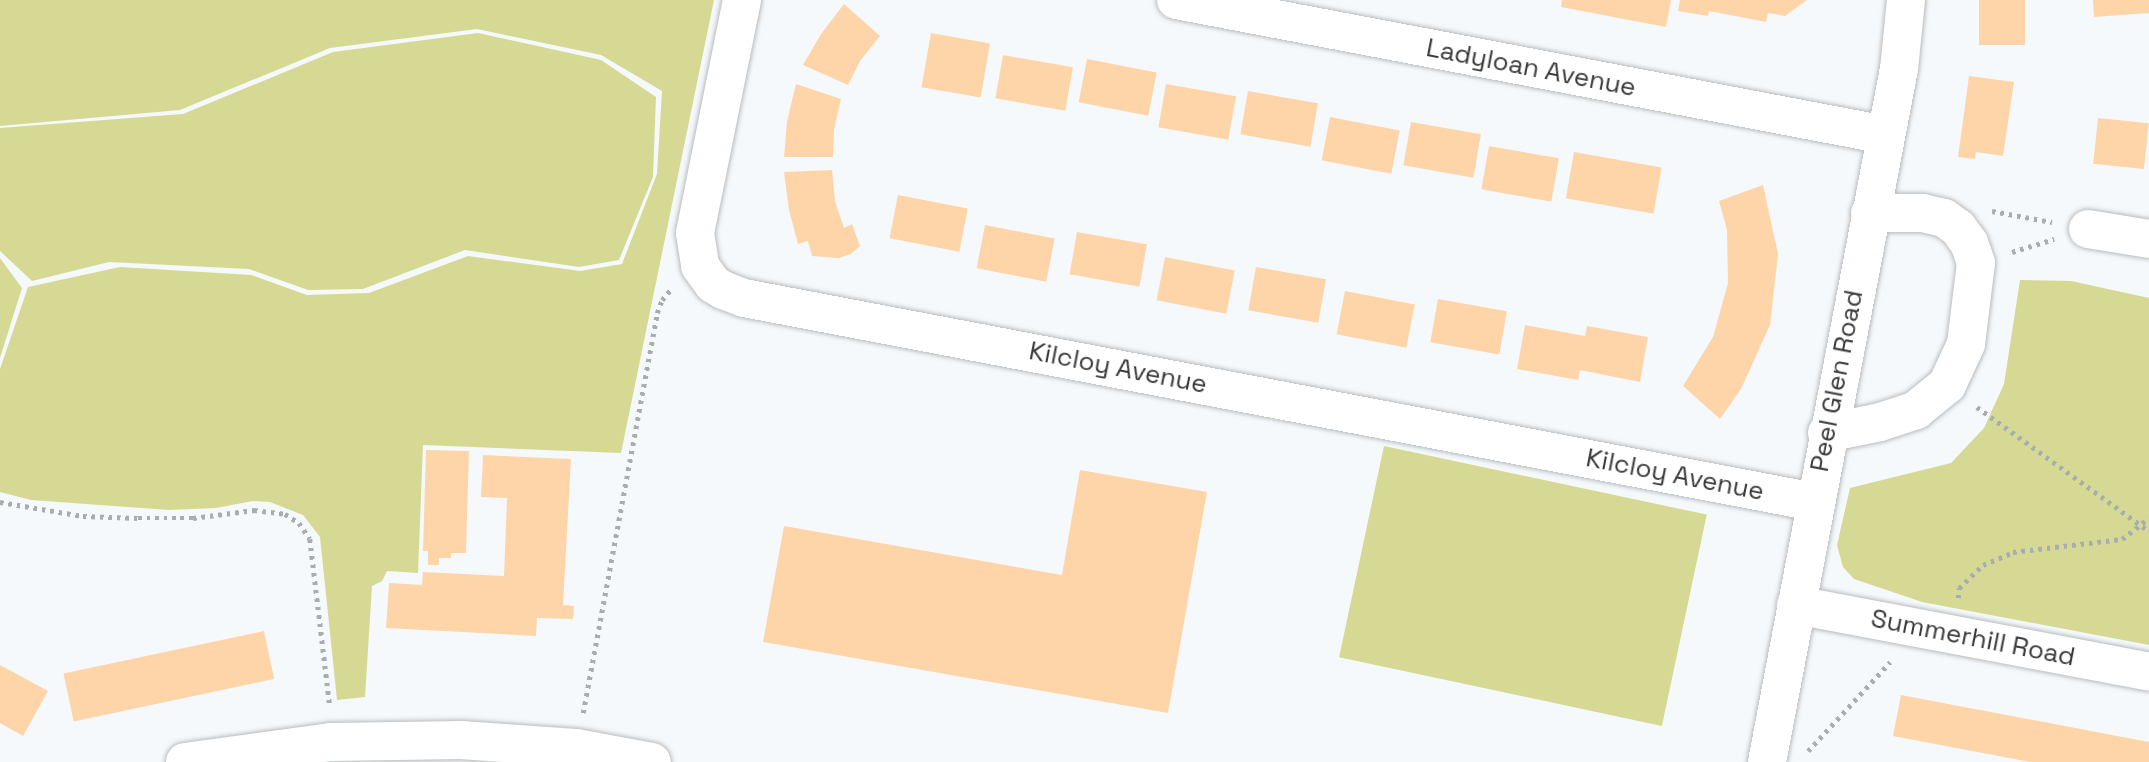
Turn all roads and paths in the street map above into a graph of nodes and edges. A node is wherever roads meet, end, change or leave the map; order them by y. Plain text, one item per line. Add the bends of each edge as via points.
1 (742, 0) edge
2 (1176, 0) edge
3 (1906, 0) edge
4 (1886, 135) junction
5 (1870, 213) junction
6 (2088, 229) joint
7 (2149, 239) edge
8 (1976, 263) junction
9 (700, 265) junction
10 (1947, 385) junction
11 (1827, 433) junction
12 (0, 502) edge
13 (1814, 502) junction
14 (2149, 519) edge
15 (2140, 525) junction
16 (2149, 531) edge
17 (1796, 605) junction
18 (1937, 631) junction
19 (2149, 672) edge
20 (330, 706) dead end
21 (576, 748) junction
22 (1807, 752) dead end
23 (185, 762) edge
24 (652, 762) edge
25 (1767, 762) edge

1 - 9 street via 695,233
2 - 4 street, Ladyloan Avenue
3 - 4 street, Peel Glen Road
4 - 5 street, Peel Glen Road
5 - 8 street via 1923,213 1944,218 1969,243
5 - 11 street, Peel Glen Road
6 - 7 street
6 - 8 path
8 - 10 street via 1966,344
9 - 13 street, Kilcloy Avenue via 713,284 744,298
9 - 21 path via 670,290 657,313
10 - 11 street via 1916,410
10 - 15 path
11 - 13 street, Peel Glen Road
12 - 20 path via 124,518 193,518 254,510 285,514 299,523 310,539
13 - 17 street, Peel Glen Road
14 - 15 path
15 - 16 path
15 - 18 path via 2122,539 2013,552 1983,565 1959,588
17 - 18 street, Summerhill Road
17 - 25 street, Peel Glen Road
18 - 19 street, Summerhill Road
18 - 22 path
21 - 23 street via 461,740 331,742
21 - 24 street

